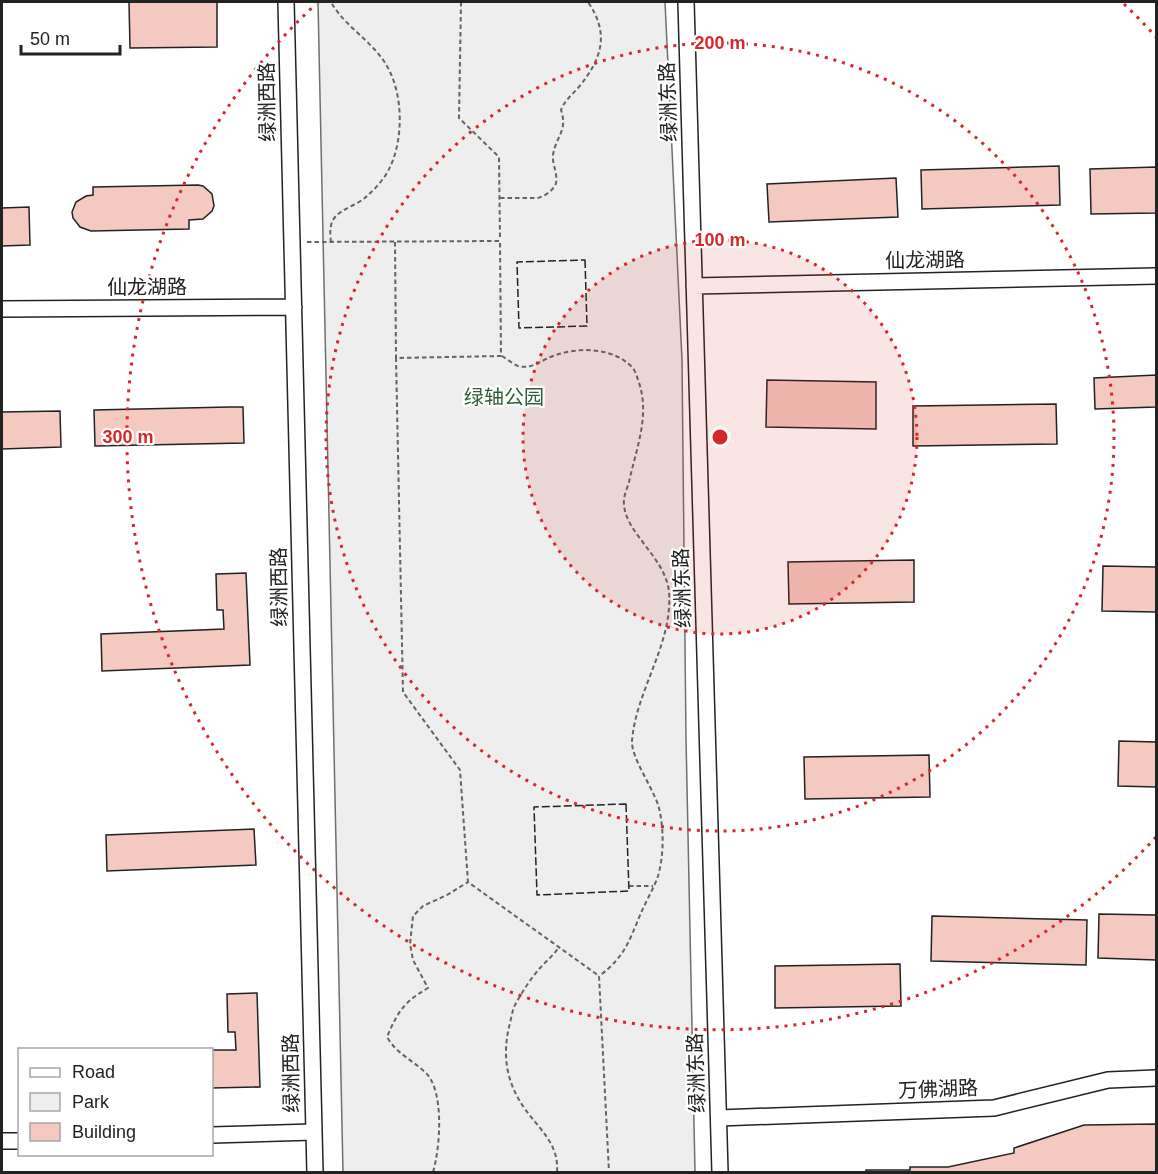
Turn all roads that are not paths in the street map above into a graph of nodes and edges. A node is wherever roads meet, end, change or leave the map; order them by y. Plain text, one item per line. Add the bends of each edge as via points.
1 (286, 2) edge
2 (686, 2) edge
3 (1156, 276) edge
4 (694, 286) junction
5 (294, 307) junction
6 (2, 309) edge
7 (1156, 1078) edge
8 (719, 1119) junction
9 (313, 1132) junction
10 (213, 1135) edge
11 (2, 1141) edge
12 (18, 1141) edge
13 (315, 1173) edge
14 (720, 1173) edge

1 - 5 street, 绿洲西路
2 - 4 street, 绿洲东路
3 - 4 street, 仙龙湖路
4 - 8 street, 绿洲东路
5 - 6 street, 仙龙湖路
5 - 9 street, 绿洲西路
7 - 8 street, 万佛湖路 via 1108,1080 994,1108
8 - 14 street, 绿洲东路
9 - 10 street
9 - 13 street, 绿洲西路
11 - 12 street

